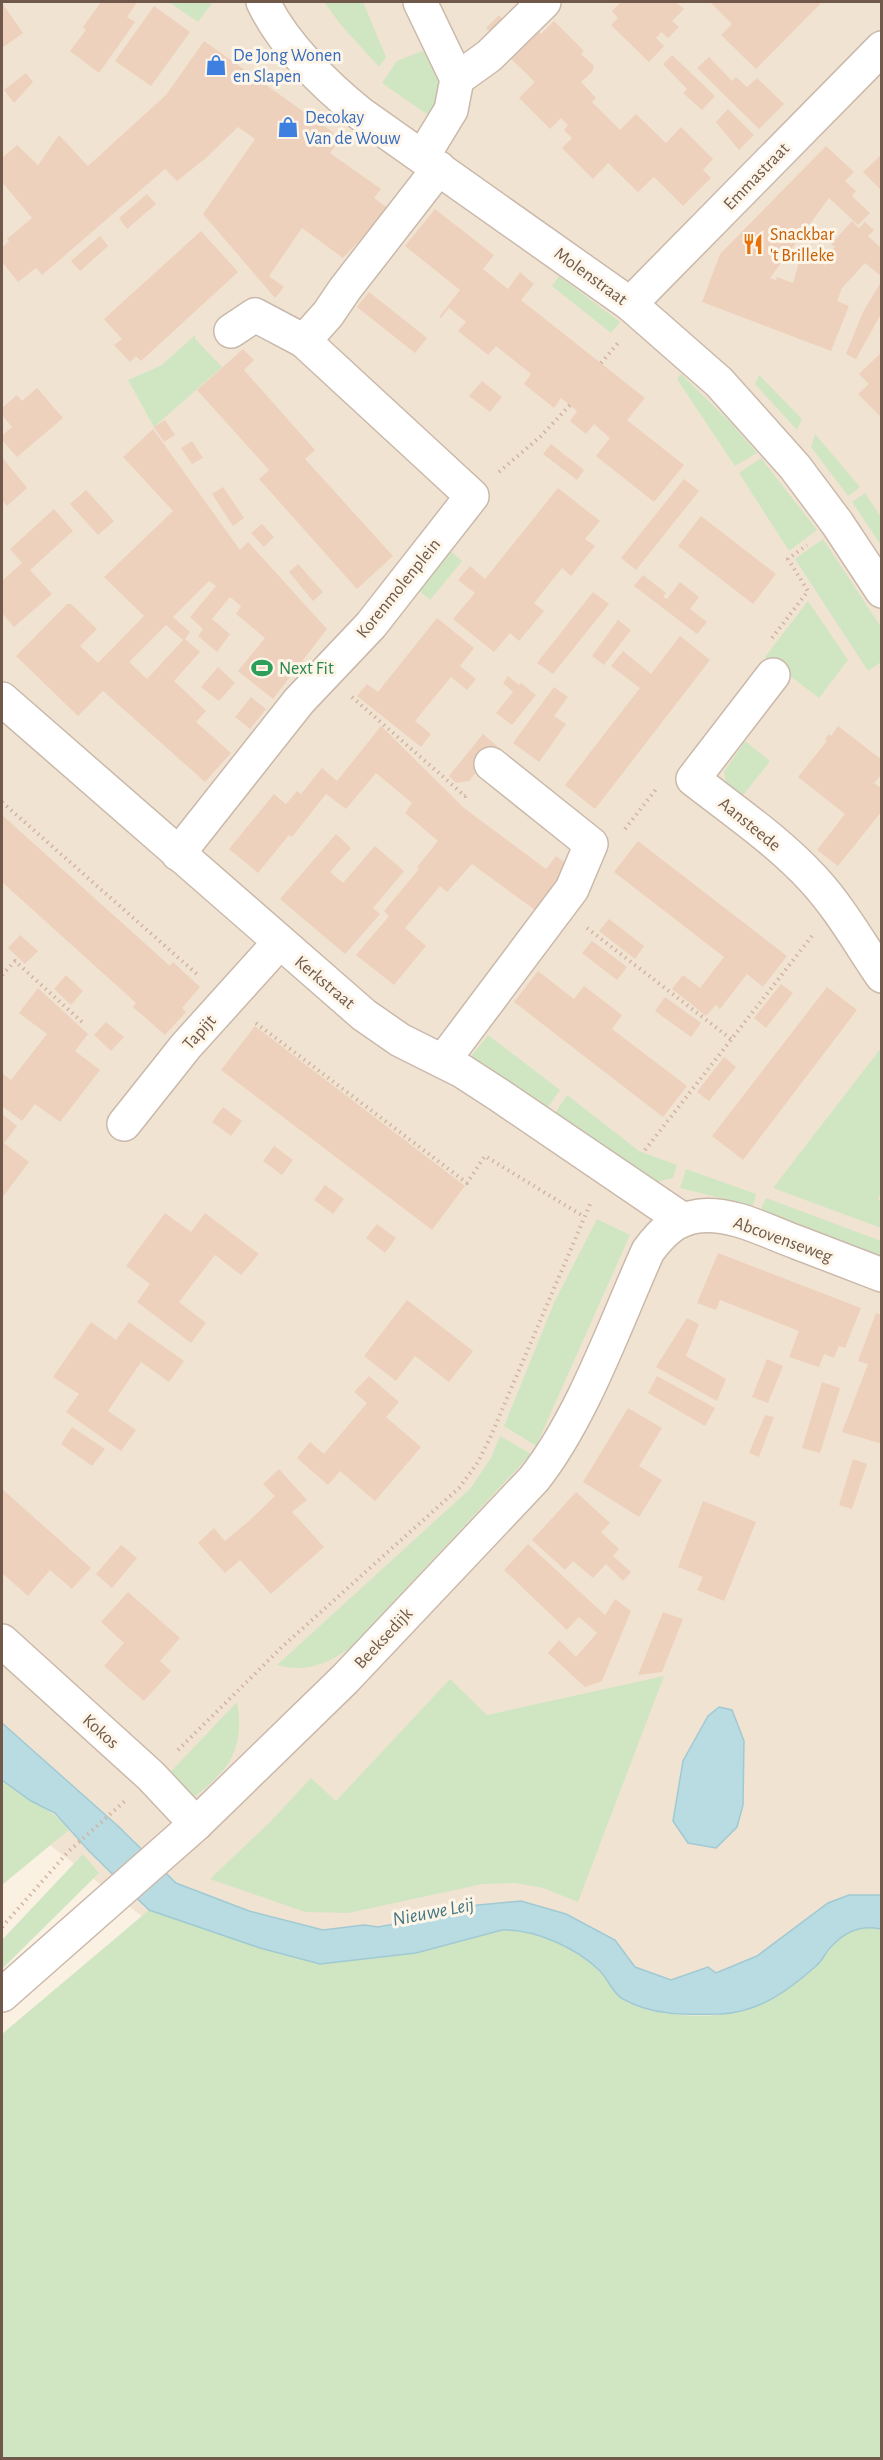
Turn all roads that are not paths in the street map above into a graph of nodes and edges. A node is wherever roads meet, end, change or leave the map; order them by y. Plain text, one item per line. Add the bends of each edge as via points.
1 (263, 2) edge
2 (420, 2) edge
3 (544, 2) edge
4 (882, 48) edge
5 (456, 79) junction
6 (431, 162) junction
7 (630, 304) junction
8 (231, 331) dead end
9 (304, 341) junction
10 (882, 591) edge
11 (773, 675) road end
12 (2, 699) edge
13 (491, 764) road end
14 (178, 854) junction
15 (279, 943) junction
16 (882, 976) edge
17 (443, 1061) junction
18 (124, 1124) dead end
19 (683, 1221) junction
20 (882, 1275) edge
21 (2, 1641) edge
22 (196, 1824) junction
23 (2, 1995) edge

1 - 6 street, Molenstraat via 284,34 337,94
2 - 5 street
3 - 5 street via 489,56
4 - 7 street, Emmastraat
5 - 6 street via 451,110
6 - 7 street, Molenstraat
6 - 9 street via 328,315
7 - 10 street, Molenstraat via 719,382 795,467
8 - 9 street via 255,315
9 - 14 street, Korenmolenplein via 472,496 370,625 299,701
11 - 16 street, Aansteede via 693,779 814,880
12 - 14 street, Kerkstraat
13 - 17 street via 591,844 572,889
14 - 15 street, Kerkstraat
15 - 17 street, Kerkstraat via 364,1015 400,1040
15 - 18 street, Tapijt via 186,1046
17 - 19 street, Kerkstraat via 500,1095
19 - 20 street, Abcovenseweg via 717,1216 750,1224
19 - 22 street, Beeksedijk via 661,1233 648,1251 576,1412 553,1455 534,1479 345,1679
21 - 22 street, Kokos
22 - 23 street, Beeksedijk

